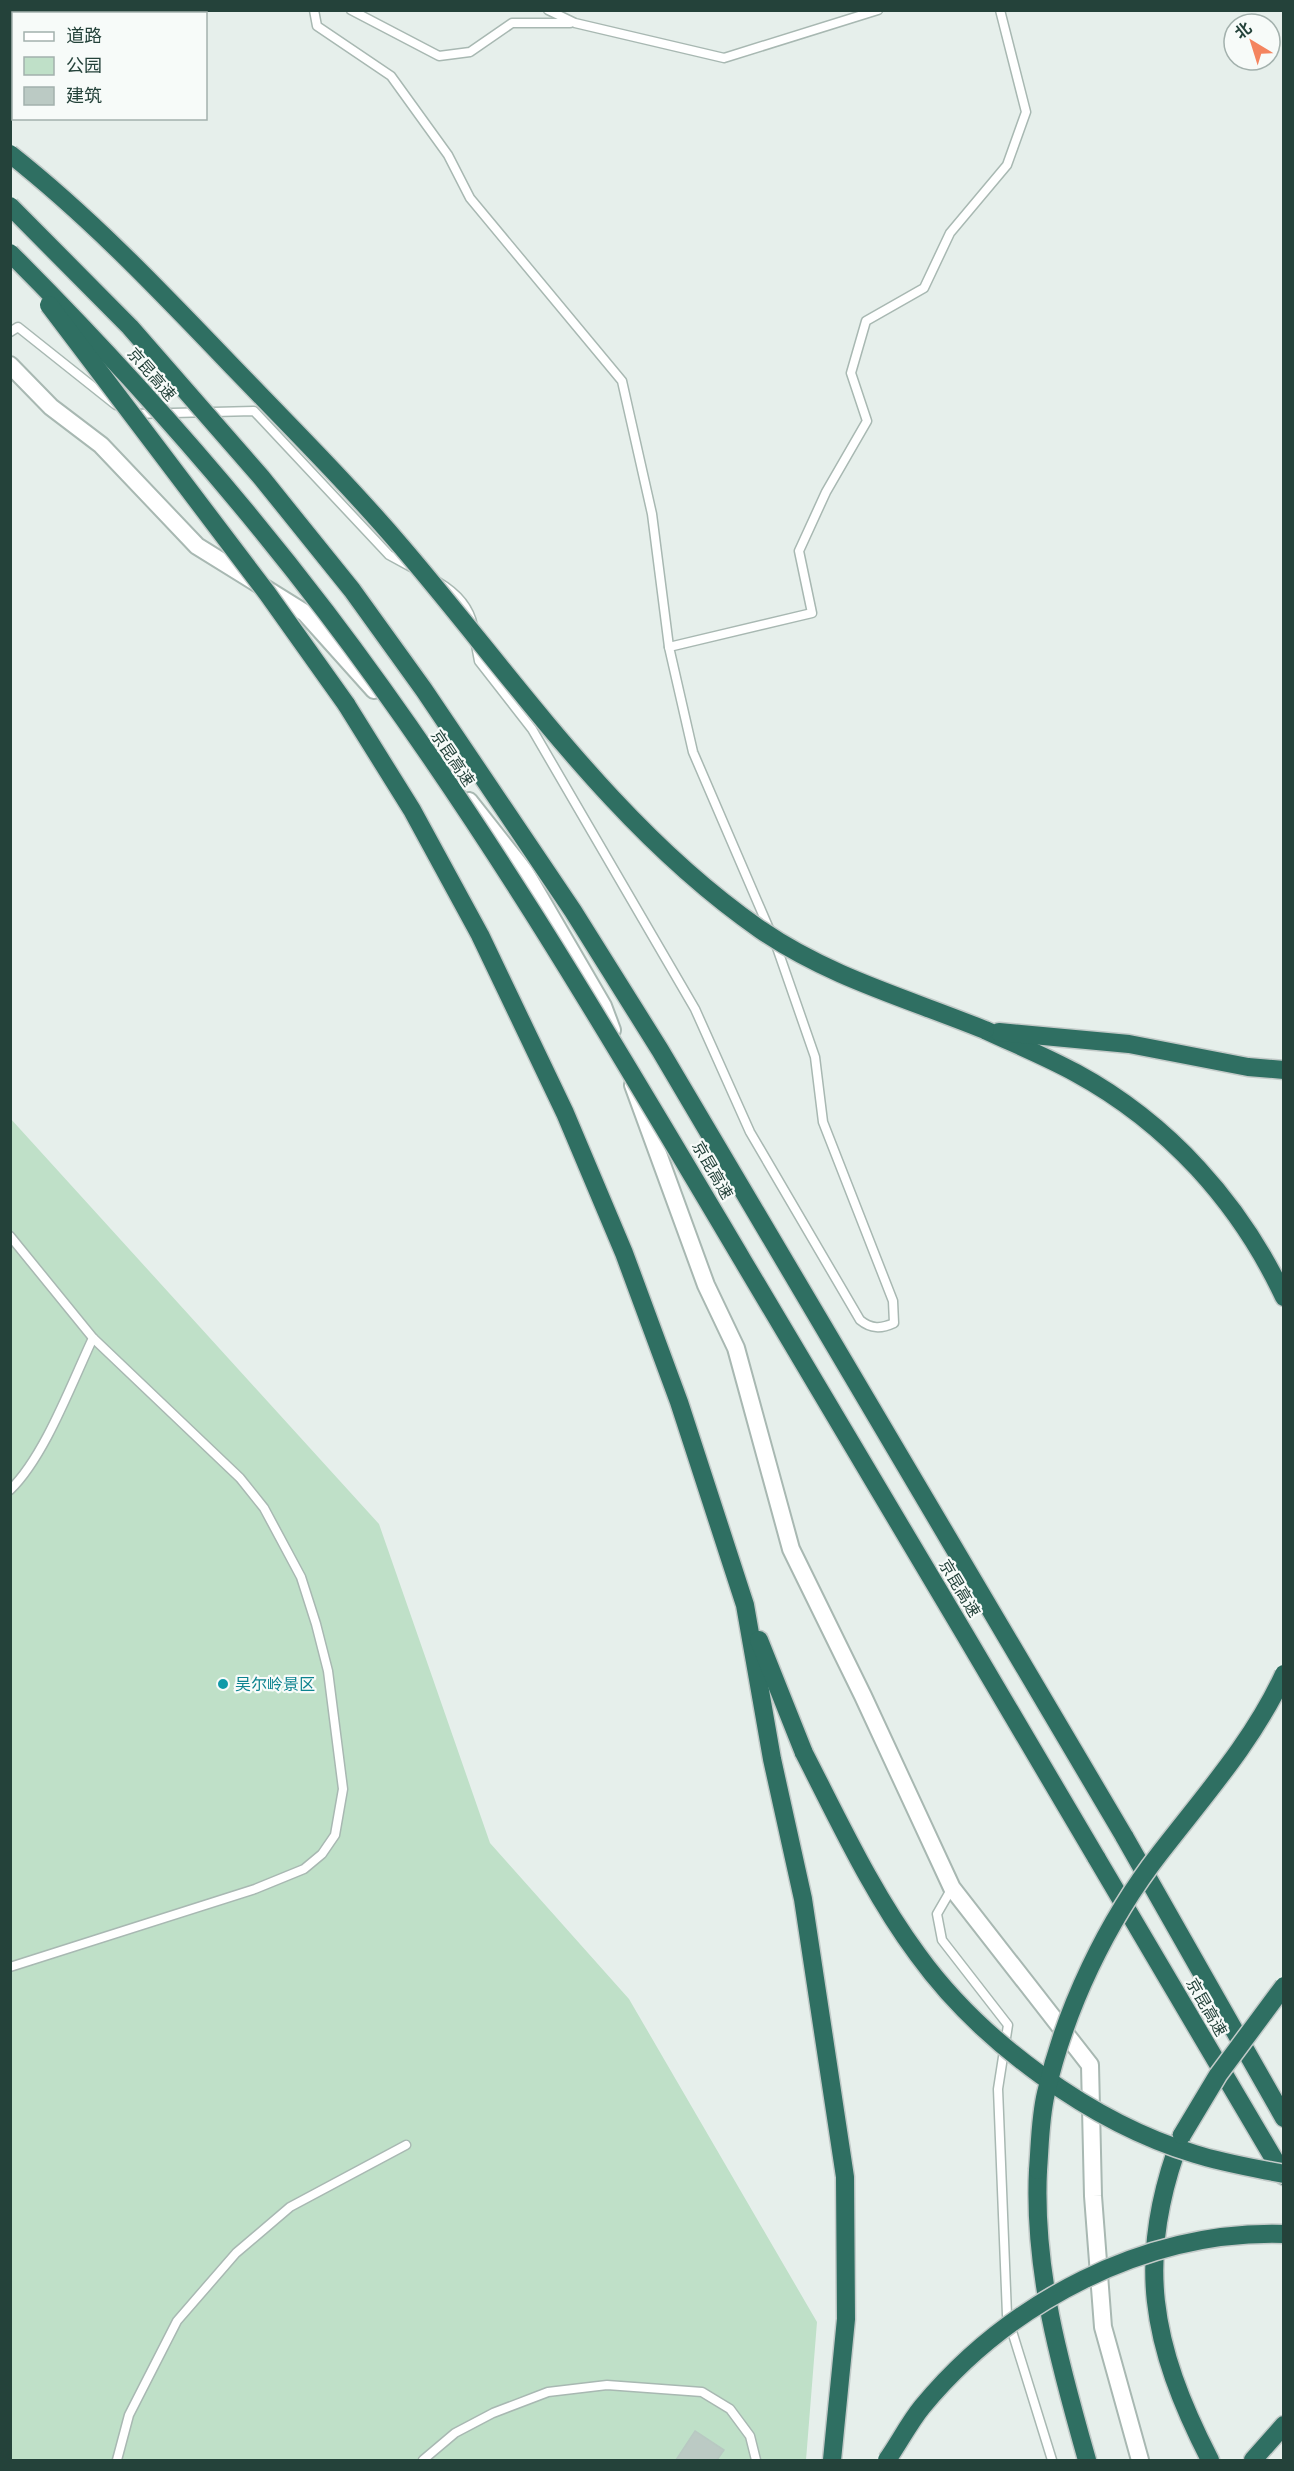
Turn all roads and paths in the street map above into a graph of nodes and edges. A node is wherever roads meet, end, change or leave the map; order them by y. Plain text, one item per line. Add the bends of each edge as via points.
1 (314, 10) edge
2 (351, 10) edge
3 (548, 10) edge
4 (878, 10) edge
5 (1000, 10) edge
6 (575, 22) junction
7 (10, 154) edge
8 (10, 206) edge
9 (10, 253) edge
10 (10, 332) edge
11 (10, 365) edge
12 (669, 647) junction
13 (985, 1030) junction
14 (1284, 1070) edge
15 (10, 1236) edge
16 (1284, 1297) edge
17 (93, 1338) junction
18 (10, 1490) edge
19 (745, 1605) junction
20 (1284, 1674) edge
21 (952, 1888) junction
22 (10, 1967) edge
23 (1284, 1986) edge
24 (1284, 2118) edge
25 (406, 2145) dead end
26 (1284, 2175) edge
27 (1284, 2234) edge
28 (1284, 2426) edge
29 (117, 2460) edge
30 (423, 2460) edge
31 (756, 2460) edge
32 (832, 2460) edge
33 (888, 2460) edge
34 (1052, 2460) edge
35 (1087, 2460) edge
36 (1140, 2460) edge
37 (1210, 2460) edge
38 (1253, 2460) edge

1 - 12 lane via 316,26 391,76 448,155 470,198 622,381 652,514
2 - 6 lane via 439,56 470,52 512,23
3 - 6 lane
4 - 6 lane via 724,58
5 - 12 lane via 1026,112 1007,165 950,233 924,288 866,321 851,373 867,421 826,492 799,551 812,613
7 - 13 highway, bridge via 131,263 331,469 400,545 632,822 706,889 762,930 844,977
8 - 24 highway, 京昆高速, bridge via 123,319 261,477 352,590 431,699 573,911 654,1041 1124,1836
9 - 19 highway, bridge via 346,704 412,810 480,935 565,1113 624,1253 679,1402
9 - 26 highway, 京昆高速, bridge via 105,350 277,550 366,666 544,930 637,1078
10 - 12 lane via 18,327 128,414 254,411 389,555 449,588 471,612 479,661 532,729 695,1009 756,1142 860,1320 869,1327 885,1327 894,1323 892,1301 823,1122 815,1057 776,944 693,752
11 - 21 street via 51,406 101,445 197,546 305,613 451,780 525,872 603,1006 706,1285 736,1348 791,1549
13 - 14 highway via 1129,1044
13 - 16 highway via 1076,1073 1163,1132 1248,1231
15 - 17 lane
17 - 18 lane via 47,1434
17 - 22 lane via 240,1478 286,1545 301,1577 328,1671 343,1789 341,1813 335,1835 322,1854 304,1869 255,1889
19 - 26 highway, bridge via 804,1753 871,1880 918,1956 970,2016 1032,2069 1124,2125 1195,2155
19 - 32 highway via 802,1899 845,2178 846,2319
20 - 35 highway, bridge via 1232,1762 1129,1896 1092,1964 1046,2094 1037,2197 1044,2287 1058,2358
21 - 34 lane via 937,1914 942,1940 1008,2025 998,2089 1007,2314
21 - 36 street via 1090,2065 1093,2196 1103,2327
23 - 37 highway, bridge via 1218,2075 1182,2135 1161,2200 1153,2272 1159,2329 1173,2382
25 - 29 lane via 290,2207 236,2253 177,2321 129,2415
27 - 33 highway, bridge via 1171,2248 1118,2264 1062,2290 1003,2327 966,2360 921,2408
28 - 38 highway
30 - 31 lane via 455,2433 493,2413 548,2392 607,2385 702,2392 730,2409 750,2436

